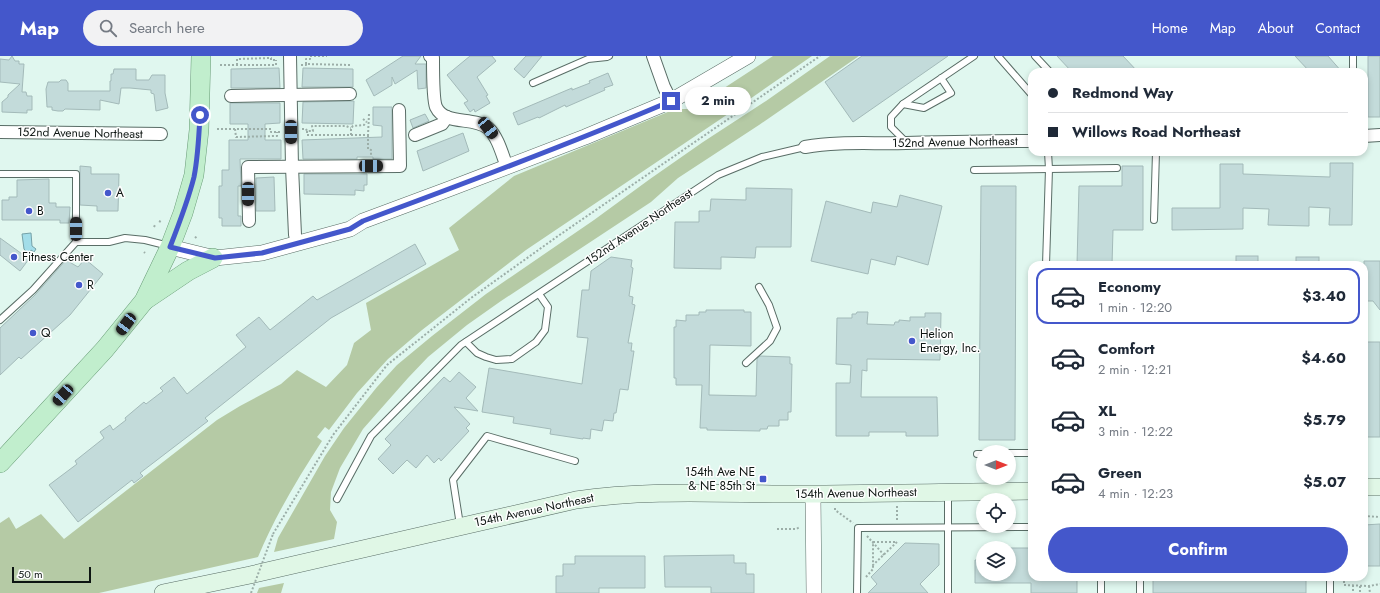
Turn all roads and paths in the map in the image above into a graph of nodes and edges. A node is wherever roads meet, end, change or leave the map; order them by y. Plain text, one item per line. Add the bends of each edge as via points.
1 (201, 56) edge
2 (327, 56) edge
3 (609, 56) edge
4 (653, 56) edge
5 (748, 56) edge
6 (820, 56) edge
7 (974, 56) edge
8 (998, 56) edge
9 (1035, 56) edge
10 (1352, 56) edge
11 (433, 57) edge
12 (285, 58) edge
13 (276, 60) junction
14 (306, 64) junction
15 (220, 65) dead end
16 (237, 65) junction
17 (300, 65) dead end
18 (351, 65) dead end
19 (1046, 68) edge
20 (1353, 68) edge
21 (941, 78) junction
22 (533, 83) dead end
23 (1028, 90) edge
24 (350, 94) dead end
25 (231, 96) dead end
26 (290, 96) junction
27 (671, 101) junction
28 (903, 104) junction
29 (399, 110) dead end
30 (369, 114) dead end
31 (447, 117) junction
32 (363, 119) dead end
33 (368, 122) junction
34 (351, 128) junction
35 (217, 129) dead end
36 (235, 129) junction
37 (300, 129) dead end
38 (306, 131) junction
39 (0, 132) edge
40 (277, 132) junction
41 (280, 132) dead end
42 (161, 134) dead end
43 (415, 134) dead end
44 (351, 135) junction
45 (368, 135) junction
46 (1368, 136) edge
47 (1380, 136) edge
48 (1028, 141) edge
49 (907, 143) junction
50 (804, 147) joint
51 (1048, 156) edge
52 (1156, 156) edge
53 (371, 166) junction
54 (292, 167) junction
55 (507, 167) junction
56 (1117, 168) dead end
57 (1048, 169) junction
58 (974, 170) dead end
59 (0, 174) edge
60 (1154, 220) dead end
61 (249, 221) dead end
62 (363, 221) junction
63 (296, 235) junction
64 (76, 242) junction
65 (170, 247) junction
66 (242, 255) junction
67 (213, 258) junction
68 (1046, 261) edge
69 (759, 287) dead end
70 (540, 294) junction
71 (144, 301) junction
72 (0, 320) edge
73 (466, 342) junction
74 (746, 364) dead end
75 (1016, 453) edge
76 (1028, 453) edge
77 (575, 461) dead end
78 (0, 463) edge
79 (1368, 487) edge
80 (1380, 487) edge
81 (1028, 491) edge
82 (948, 492) junction
83 (814, 494) junction
84 (337, 499) dead end
85 (897, 504) dead end
86 (834, 510) dead end
87 (1368, 516) edge
88 (1380, 517) edge
89 (897, 520) dead end
90 (855, 524) dead end
91 (460, 526) junction
92 (800, 527) dead end
93 (948, 527) junction
94 (1028, 527) edge
95 (777, 529) dead end
96 (866, 535) dead end
97 (873, 542) junction
98 (884, 555) junction
99 (873, 565) junction
100 (1101, 581) edge
101 (1140, 581) edge
102 (1330, 581) edge
103 (1344, 581) edge
104 (866, 582) dead end
105 (1380, 584) edge
106 (1353, 585) junction
107 (1360, 586) junction
108 (1369, 586) junction
109 (163, 593) edge
110 (251, 593) edge
111 (814, 593) edge
112 (857, 593) edge
113 (948, 593) edge
114 (1101, 593) edge
115 (1140, 593) edge
116 (1330, 593) edge
117 (1353, 593) edge
118 (1360, 593) edge
119 (1370, 593) edge

1 - 65 main road via 199,130 194,175 184,213
2 - 14 path via 310,56 310,59 306,59
3 - 22 lane via 588,59
4 - 27 street
5 - 27 street
6 - 110 path, bridge via 471,298 387,365 333,435 273,534
7 - 21 lane
8 - 23 lane
9 - 19 lane
10 - 20 lane
11 - 31 street via 435,105 439,113
12 - 13 path
12 - 26 street
13 - 16 path via 276,65
13 - 16 path via 237,59
14 - 17 path
14 - 18 path
15 - 16 path
21 - 28 lane
21 - 28 lane via 951,93 924,108
24 - 26 street
25 - 26 street
26 - 54 street
27 - 55 street
28 - 49 lane via 891,117 891,127
29 - 53 street via 400,166
30 - 33 path
31 - 43 street via 442,124
31 - 55 street via 488,128
32 - 33 path
33 - 34 path
33 - 45 path
34 - 38 path via 312,126 313,131
34 - 44 path
35 - 36 path
36 - 40 path via 271,129 271,132
36 - 40 path via 236,137 277,136
37 - 38 path
38 - 44 path via 307,135
39 - 42 street, 152nd Avenue Northeast
40 - 41 path
44 - 45 path
45 - 53 path
46 - 47 street
48 - 49 street, 152nd Avenue Northeast
49 - 50 street, 152nd Avenue Northeast
50 - 70 lane, 152nd Avenue Northeast via 762,157 718,175
51 - 57 lane
52 - 60 lane
53 - 54 street
54 - 61 street via 248,167
54 - 63 street
55 - 62 street
56 - 57 lane
57 - 58 lane
57 - 68 lane
59 - 64 lane via 76,174
62 - 63 street via 348,220
62 - 66 street via 350,229 262,253
63 - 66 street via 267,243
64 - 65 lane via 109,242 125,238
64 - 72 lane via 33,290
65 - 67 street
65 - 71 main road
66 - 67 street
67 - 71 main road via 188,271
69 - 74 lane via 777,328 770,341
70 - 73 lane, 152nd Avenue Northeast
70 - 73 lane via 548,307 545,330 536,342 512,359 496,360 486,357 477,353
71 - 78 main road via 105,349
73 - 84 lane, 152nd Avenue Northeast via 371,436
75 - 76 lane
77 - 91 lane via 487,436 453,480
79 - 80 main road
81 - 82 main road, 154th Avenue Northeast
82 - 83 main road, 154th Avenue Northeast
82 - 93 lane
83 - 91 main road, 154th Avenue Northeast via 600,496
83 - 111 street
85 - 89 path
86 - 90 path
87 - 88 path
91 - 109 main road, 154th Avenue Northeast
92 - 95 path
93 - 94 lane
93 - 112 lane via 858,528
93 - 113 lane
96 - 97 path
97 - 98 path
97 - 98 path via 897,542
97 - 99 path
98 - 99 path
99 - 104 path
100 - 114 lane
101 - 115 lane
102 - 116 lane
103 - 106 path via 1344,585
105 - 108 path
106 - 107 path
106 - 117 path
107 - 108 path
107 - 118 path
108 - 119 path

